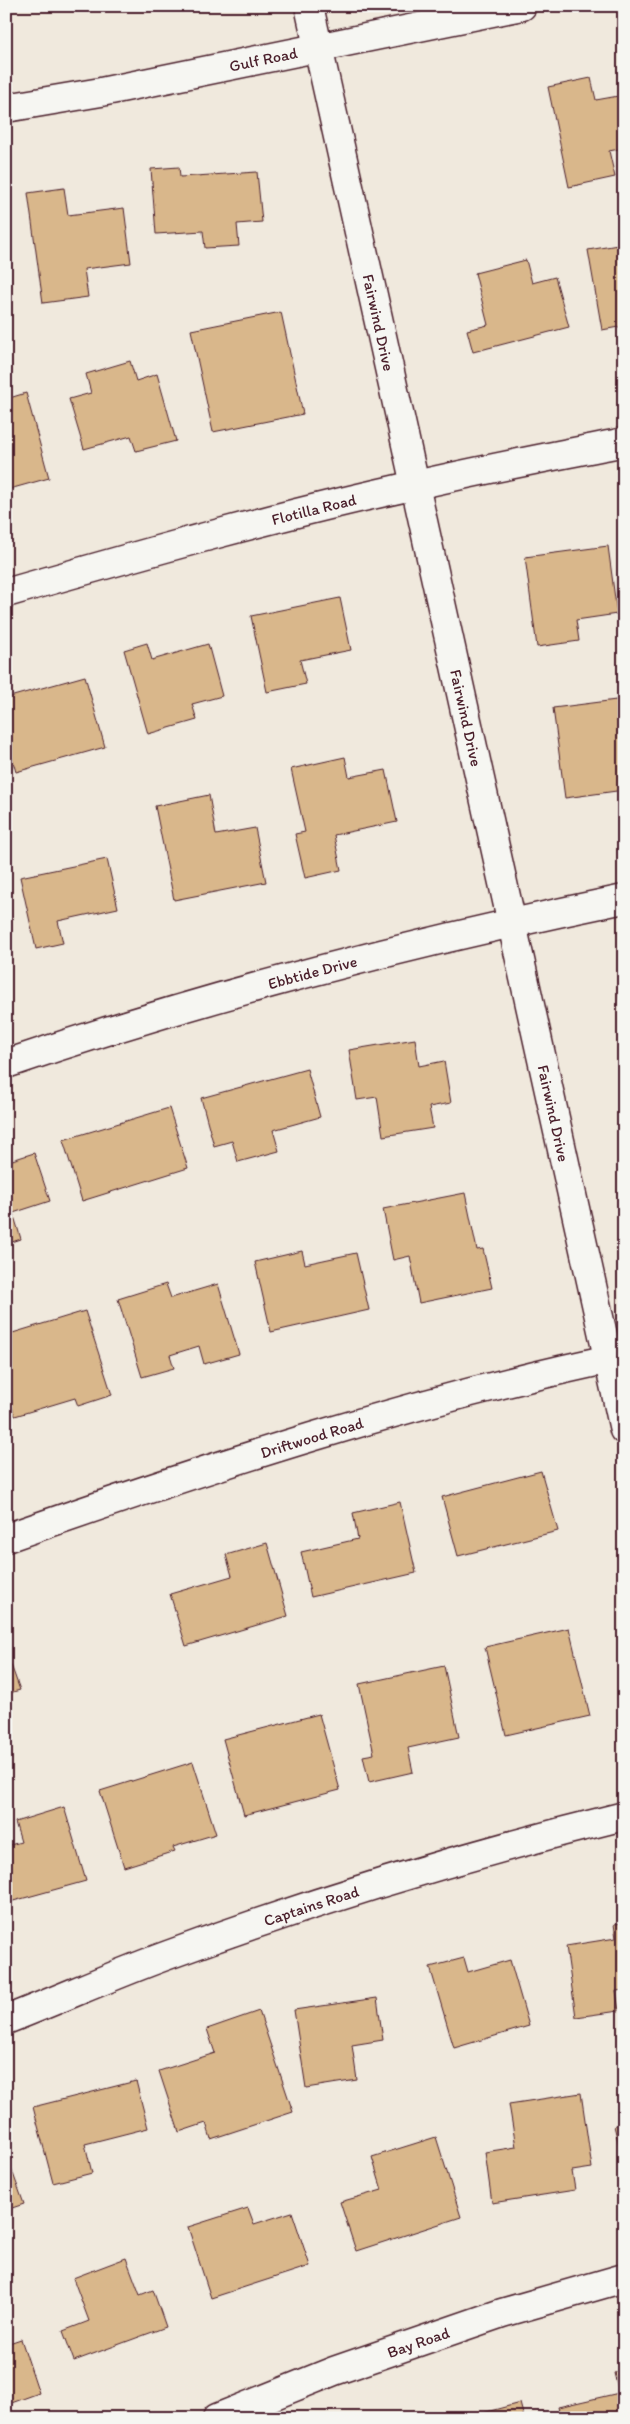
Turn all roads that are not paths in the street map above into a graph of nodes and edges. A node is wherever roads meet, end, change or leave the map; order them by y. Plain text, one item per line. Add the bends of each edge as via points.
1 (309, 6) edge
2 (522, 6) edge
3 (318, 48) junction
4 (6, 108) edge
5 (624, 442) edge
6 (415, 485) junction
7 (6, 593) edge
8 (624, 899) edge
9 (511, 922) junction
10 (6, 1064) edge
11 (616, 1357) edge
12 (624, 1430) edge
13 (6, 1538) edge
14 (624, 1816) edge
15 (6, 2020) edge
16 (624, 2278) edge
17 (217, 2418) edge

1 - 3 street, Fairwind Drive
2 - 3 street, Gulf Road
3 - 4 street, Gulf Road
3 - 6 street, Fairwind Drive
5 - 6 street, Flotilla Road
6 - 7 street, Flotilla Road via 192,540
6 - 9 street, Fairwind Drive
8 - 9 street, Ebbtide Drive
9 - 10 street, Ebbtide Drive via 309,972 84,1037
9 - 11 street, Fairwind Drive
11 - 12 street, Fairwind Drive
11 - 13 street, Driftwood Road via 378,1417 188,1474
14 - 15 street, Captains Road via 526,1840 345,1894 167,1956
16 - 17 street, Bay Road via 502,2313 334,2371

